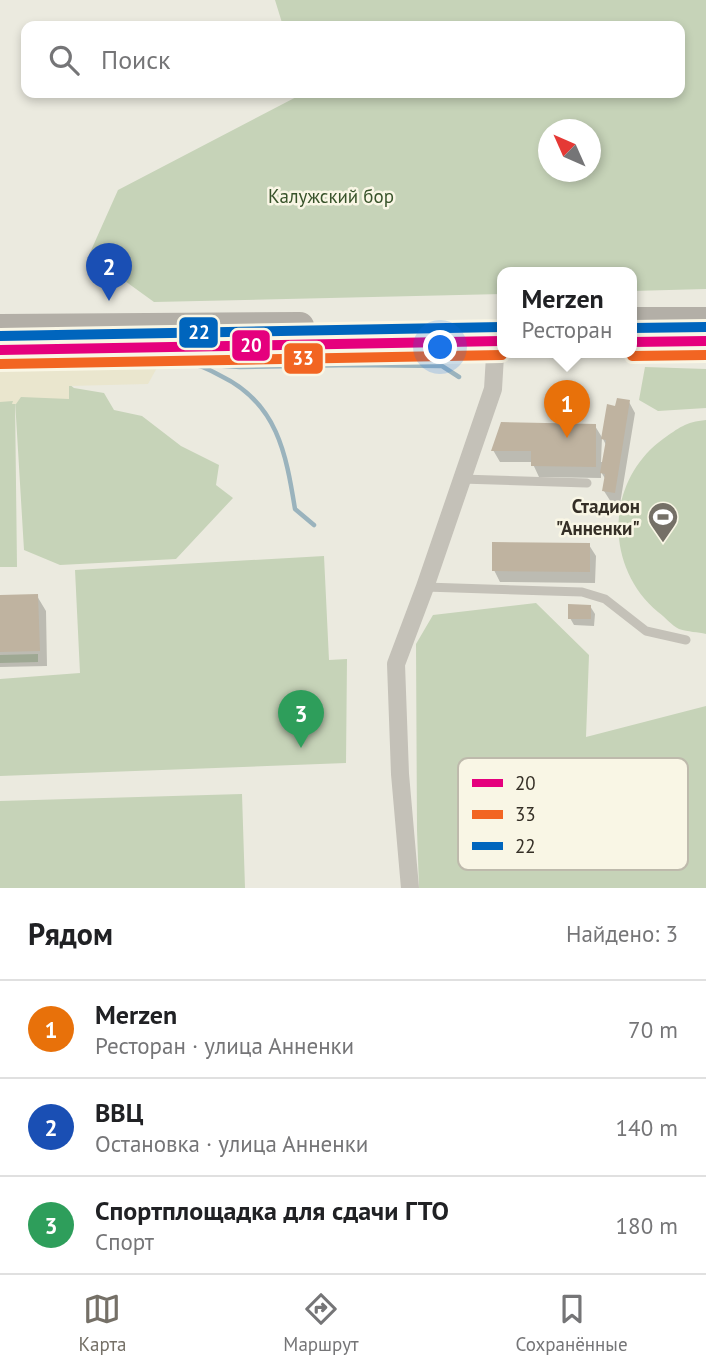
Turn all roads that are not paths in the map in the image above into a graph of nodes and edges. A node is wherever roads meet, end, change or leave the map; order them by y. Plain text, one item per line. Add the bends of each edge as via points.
1 (637, 321) edge
2 (706, 321) edge
3 (0, 328) edge
4 (497, 336) edge
5 (497, 336) edge
6 (706, 341) edge
7 (637, 342) edge
8 (497, 346) edge
9 (0, 350) edge
10 (461, 478) junction
11 (587, 483) dead end
12 (425, 587) junction
13 (686, 640) dead end
14 (410, 888) edge

1 - 2 main road
3 - 4 main road
5 - 9 main road
6 - 7 main road
8 - 10 street via 493,389
10 - 11 lane
10 - 12 street
12 - 13 lane via 582,592 605,599 646,631
12 - 14 street via 396,664

